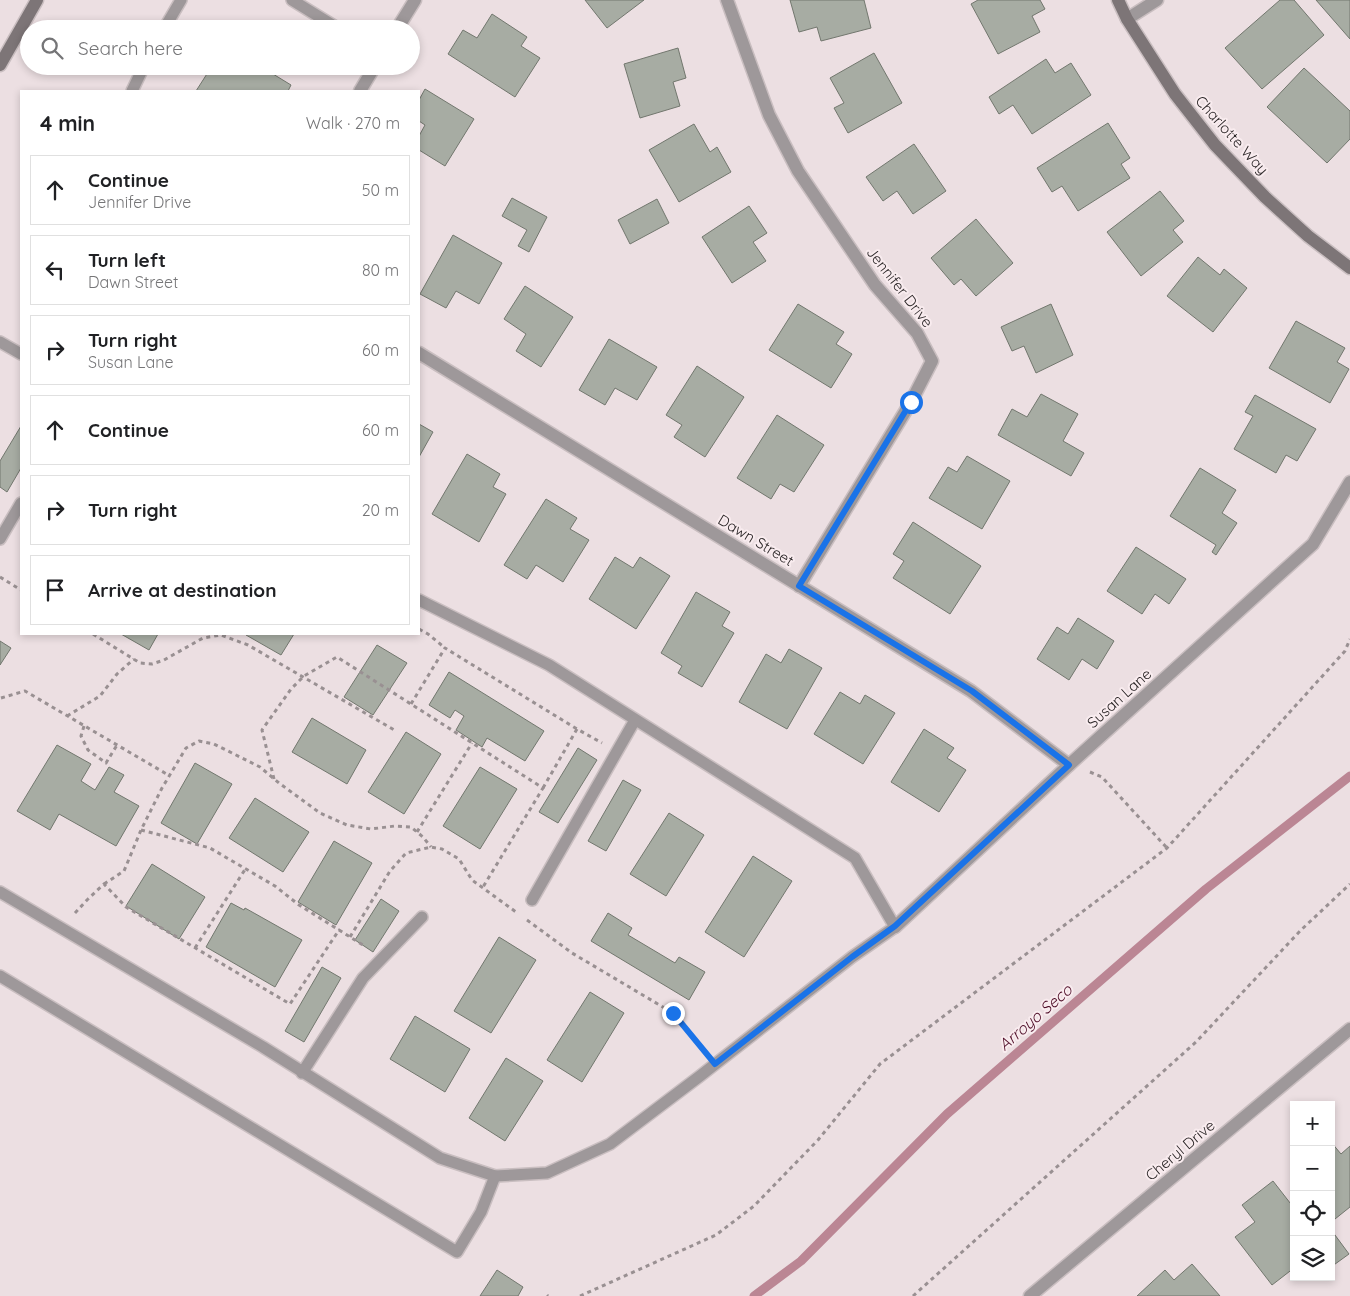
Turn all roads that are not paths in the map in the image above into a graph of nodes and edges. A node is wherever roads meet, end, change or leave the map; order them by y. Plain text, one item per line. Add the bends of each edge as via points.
1 (181, 0) edge
2 (292, 0) edge
3 (415, 0) edge
4 (727, 0) edge
5 (1118, 0) edge
6 (1157, 0) edge
7 (37, 1) edge
8 (1127, 19) junction
9 (26, 20) edge
10 (169, 20) edge
11 (324, 20) edge
12 (403, 20) edge
13 (20, 30) edge
14 (0, 65) edge
15 (140, 75) edge
16 (370, 75) edge
17 (132, 90) edge
18 (361, 90) edge
19 (1350, 268) edge
20 (0, 342) edge
21 (20, 353) edge
22 (420, 355) edge
23 (1350, 482) edge
24 (20, 505) edge
25 (0, 539) edge
26 (799, 586) junction
27 (420, 600) edge
28 (636, 720) junction
29 (1069, 765) junction
30 (0, 892) edge
31 (532, 900) dead end
32 (422, 917) dead end
33 (895, 926) junction
34 (0, 976) edge
35 (1350, 1029) edge
36 (302, 1072) junction
37 (495, 1176) junction
38 (1030, 1296) edge

1 - 10 lane
2 - 11 lane
3 - 12 street
4 - 26 street, Jennifer Drive via 769,115 798,171 875,285 918,333 932,361 911,402
5 - 8 street, Charlotte Way
6 - 8 street
7 - 9 street
8 - 19 street, Charlotte Way via 1174,94 1214,145 1308,236
13 - 14 street
15 - 17 lane
16 - 18 street
20 - 21 lane
22 - 26 street, Dawn Street
23 - 29 street, Susan Lane via 1313,544
24 - 25 lane
26 - 29 street, Dawn Street via 972,691
27 - 28 lane via 549,665
28 - 31 lane
28 - 33 lane via 856,858
29 - 33 street, Susan Lane
30 - 36 lane
32 - 36 lane via 363,978
33 - 37 lane via 610,1144 547,1173
34 - 37 lane via 457,1252 481,1212
35 - 38 street, Cheryl Drive
36 - 37 lane via 440,1158

